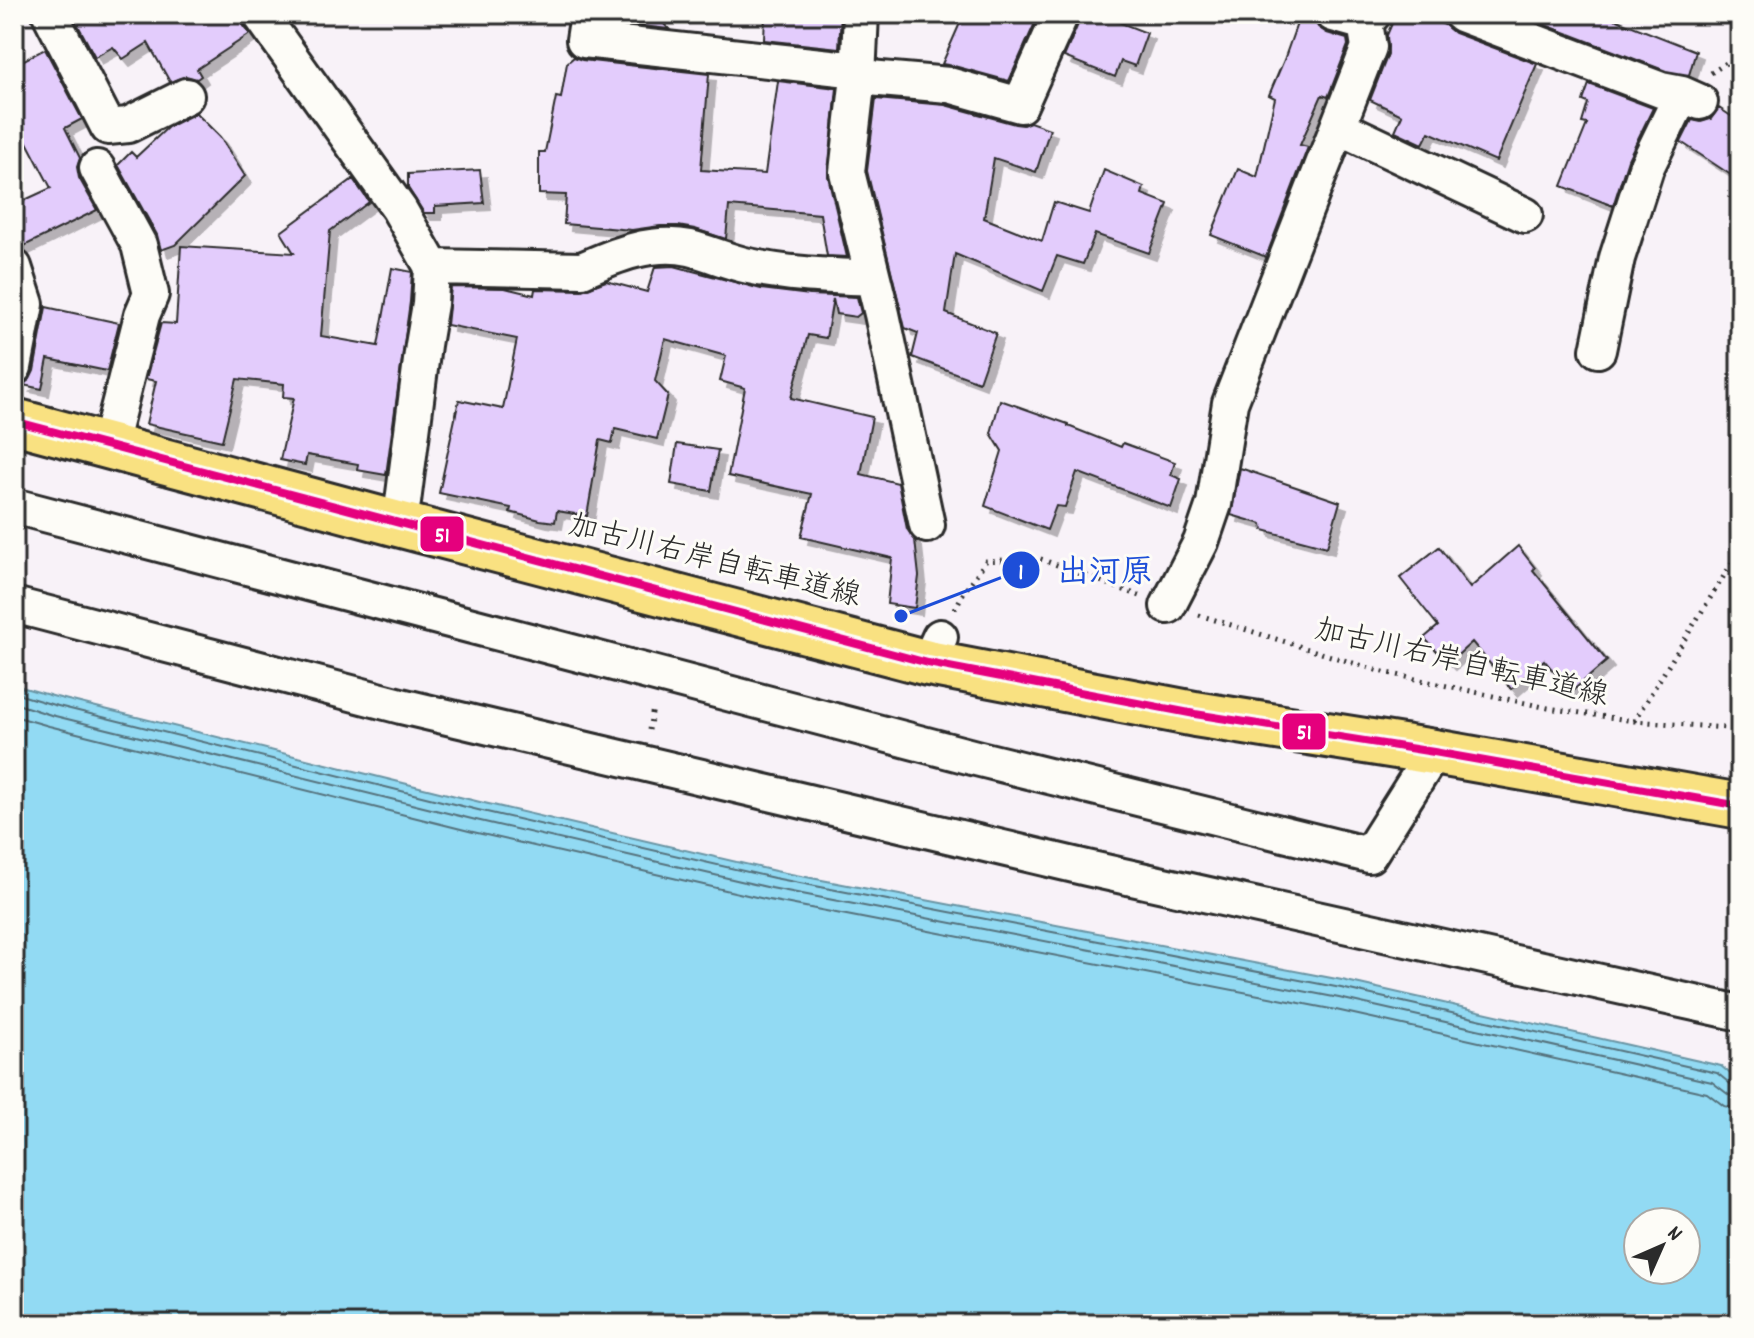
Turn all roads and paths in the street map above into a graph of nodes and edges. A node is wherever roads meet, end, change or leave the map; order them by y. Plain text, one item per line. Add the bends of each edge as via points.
1 (50, 14) edge
2 (260, 14) edge
3 (588, 14) edge
4 (861, 14) edge
5 (1061, 14) edge
6 (1461, 14) edge
7 (1357, 17) edge
8 (858, 74) junction
9 (186, 96) dead end
10 (1339, 127) junction
11 (97, 168) dead end
12 (1525, 215) dead end
13 (14, 267) edge
14 (432, 267) junction
15 (873, 278) junction
16 (1598, 350) dead end
17 (14, 367) edge
18 (14, 421) edge
19 (109, 445) junction
20 (14, 506) edge
21 (398, 524) junction
22 (927, 525) dead end
23 (1740, 550) edge
24 (14, 605) edge
25 (1168, 606) junction
26 (934, 650) junction
27 (657, 675) junction
28 (1634, 721) junction
29 (1740, 729) edge
30 (648, 734) dead end
31 (1434, 752) junction
32 (1740, 806) edge
33 (1740, 1013) edge

1 - 9 street via 108,127 128,125
2 - 14 street via 399,209
3 - 8 street via 584,40
4 - 8 street
5 - 8 street via 1020,105 949,85
6 - 16 street via 1691,98 1646,168 1617,258
7 - 10 street via 1369,47
8 - 15 street via 847,172
10 - 12 street
10 - 25 street via 1230,403 1214,504
11 - 19 street via 139,245 151,294
13 - 17 street via 26,304
14 - 15 street via 582,270 645,247 687,247 748,266
14 - 21 street
15 - 22 street
18 - 19 main road
19 - 21 main road
20 - 27 street
21 - 26 main road
23 - 28 path
24 - 33 street via 401,706 1072,864
25 - 26 path, 加古川右岸自転車道線 via 1038,558 986,561
25 - 28 path, 加古川右岸自転車道線 via 1379,671
26 - 31 main road via 1195,714
27 - 30 path
27 - 31 street via 1369,855
28 - 29 path, 加古川右岸自転車道線
31 - 32 main road

